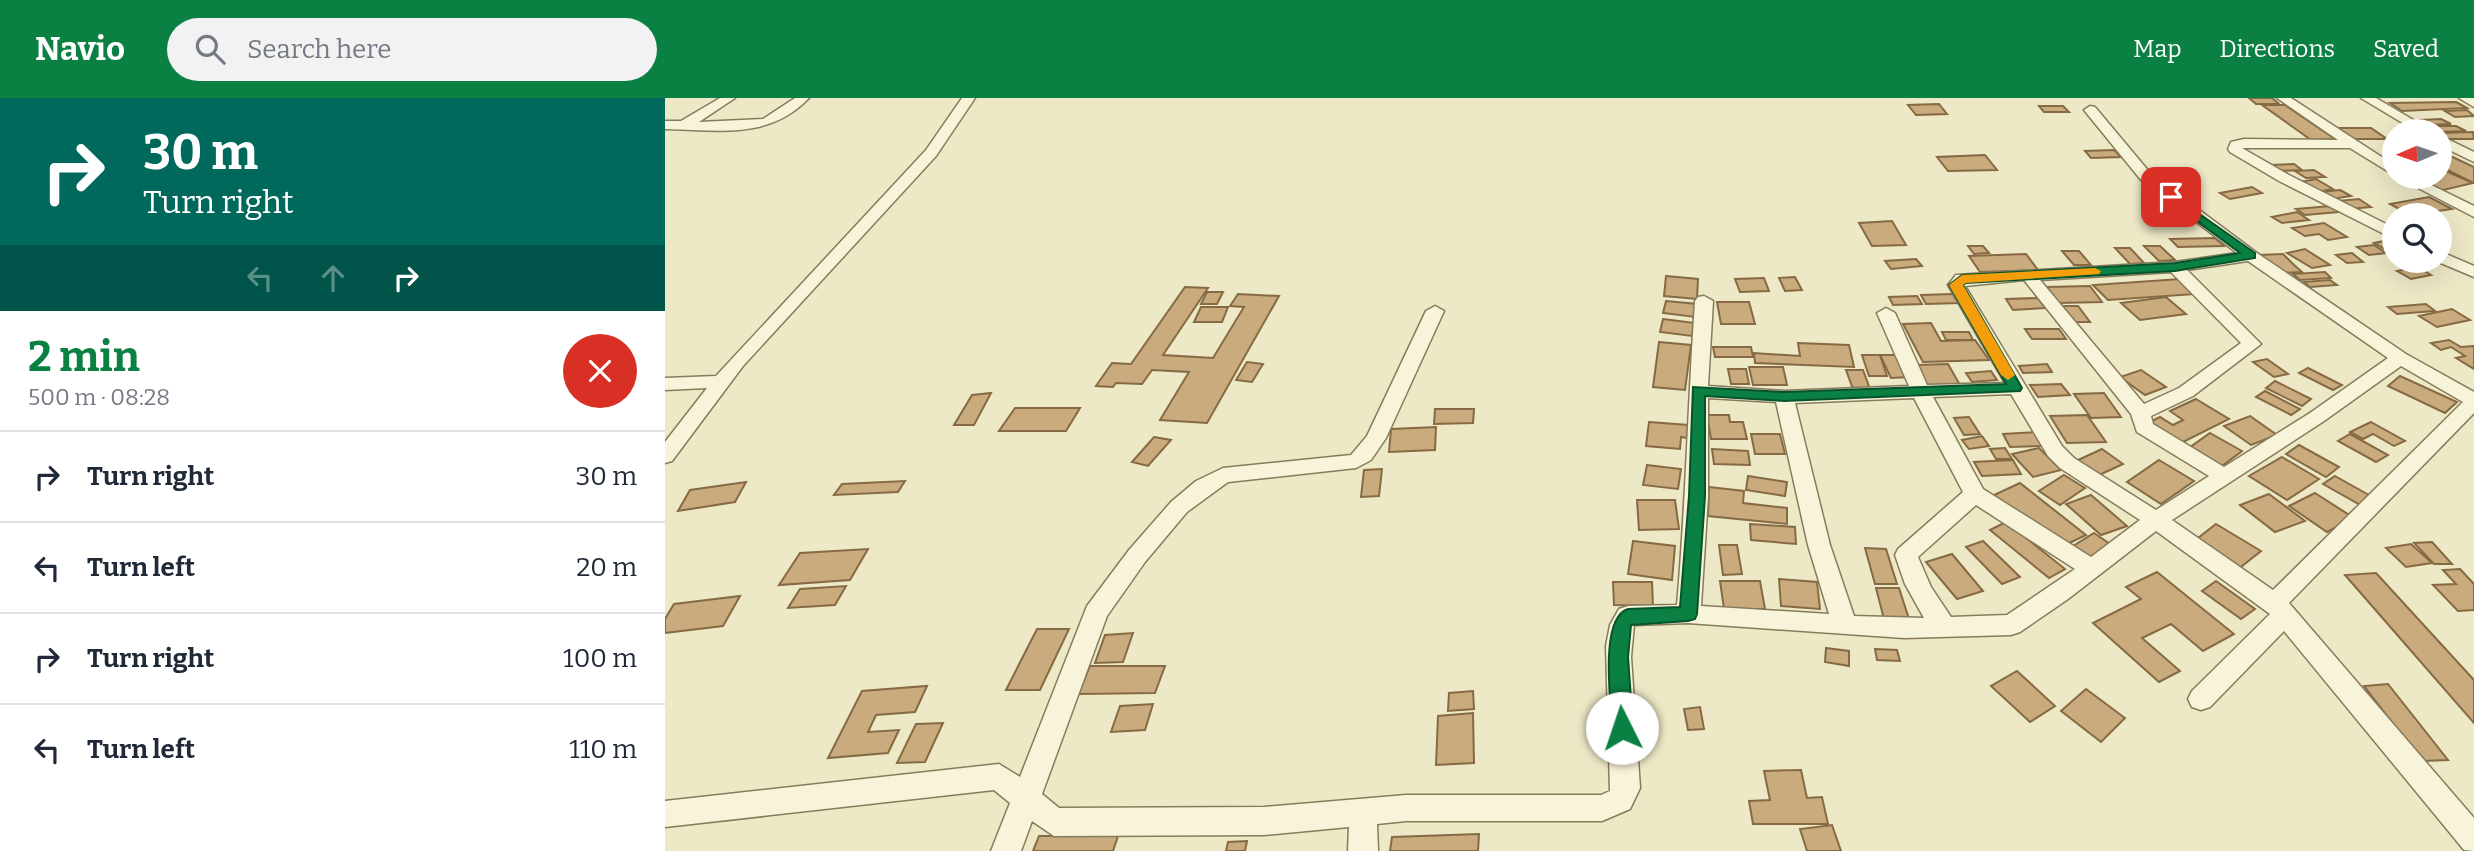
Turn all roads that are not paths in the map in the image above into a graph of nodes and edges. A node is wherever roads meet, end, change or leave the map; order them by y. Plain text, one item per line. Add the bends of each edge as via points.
1 (729, 98) edge
2 (803, 98) edge
3 (969, 98) edge
4 (2283, 98) edge
5 (2367, 98) edge
6 (2465, 98) edge
7 (2474, 103) edge
8 (2090, 110) dead end
9 (2404, 119) edge
10 (665, 125) edge
11 (684, 125) junction
12 (2350, 144) junction
13 (2452, 146) edge
14 (2474, 158) edge
15 (2382, 164) edge
16 (2428, 189) edge
17 (2474, 212) edge
18 (2382, 228) edge
19 (2251, 256) junction
20 (2452, 262) edge
21 (2175, 267) junction
22 (2474, 272) edge
23 (2028, 275) junction
24 (1704, 301) dead end
25 (1435, 311) dead end
26 (1886, 313) dead end
27 (2400, 358) junction
28 (722, 381) junction
29 (665, 384) edge
30 (2015, 388) junction
31 (1698, 391) junction
32 (1921, 393) junction
33 (1784, 397) junction
34 (2474, 401) edge
35 (2141, 413) junction
36 (665, 456) edge
37 (2222, 475) junction
38 (1975, 494) junction
39 (2156, 520) junction
40 (2090, 568) junction
41 (2280, 608) junction
42 (1688, 614) junction
43 (1845, 625) junction
44 (1946, 628) junction
45 (2201, 699) dead end
46 (1023, 799) junction
47 (1363, 812) junction
48 (665, 814) edge
49 (2474, 840) edge
50 (1006, 851) edge
51 (1363, 851) edge

1 - 11 street
2 - 11 street via 765,123
3 - 28 street via 931,153
4 - 12 street
5 - 9 street
6 - 7 street
8 - 19 street via 2146,177
10 - 11 street
12 - 15 street
12 - 18 street via 2243,142 2235,149
13 - 14 street
16 - 17 street
19 - 21 street
19 - 27 street
20 - 22 street
21 - 23 street
21 - 35 street via 2252,344 2186,392
23 - 30 street via 1962,279 1956,285
23 - 35 street
24 - 31 street
25 - 46 street via 1364,455 1356,461 1223,475 1179,507 1137,556 1096,613
26 - 32 street
27 - 34 street
27 - 37 street
28 - 29 street
28 - 36 street
30 - 32 street
30 - 39 street via 2067,463
31 - 33 street
31 - 42 street via 1697,496
32 - 33 street
32 - 38 street
33 - 43 street via 1819,545
34 - 41 street
35 - 37 street via 2144,427
37 - 39 street
38 - 40 street
38 - 44 street via 1906,555 1914,580
39 - 40 street
39 - 41 street
40 - 44 street via 2011,625
41 - 45 street
41 - 49 street
42 - 43 street
42 - 47 street via 1628,616 1622,622 1618,657 1626,788 1620,800 1602,808
43 - 44 street
46 - 47 street via 1054,822 1264,821
46 - 48 street via 999,777
46 - 50 street
47 - 51 street

